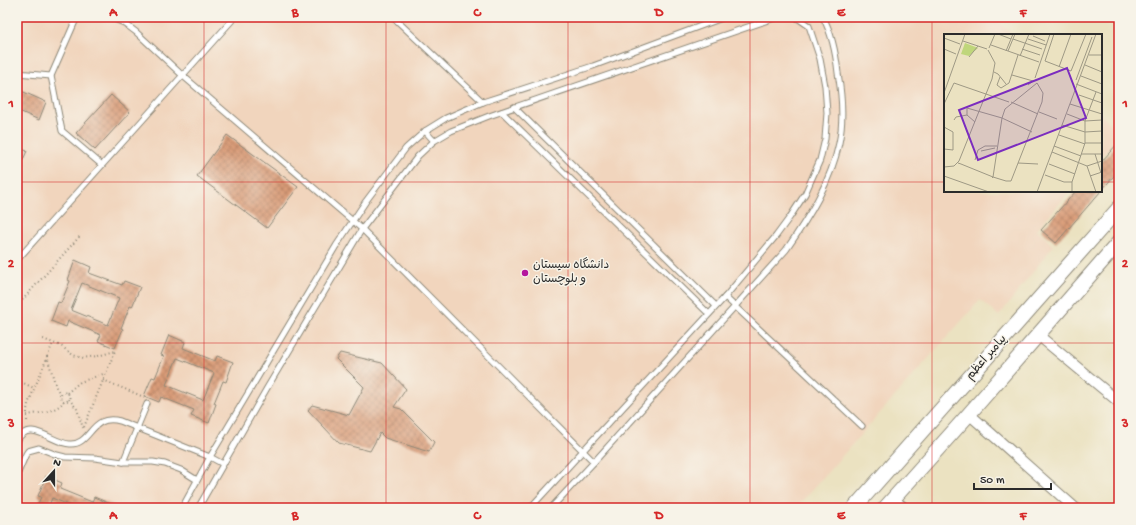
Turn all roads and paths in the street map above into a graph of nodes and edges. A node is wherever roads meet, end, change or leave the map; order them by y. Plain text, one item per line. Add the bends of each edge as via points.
1 (77, 17) edge
2 (110, 17) edge
3 (235, 17) edge
4 (393, 17) edge
5 (725, 17) edge
6 (777, 17) edge
7 (796, 17) edge
8 (823, 17) edge
9 (17, 73) edge
10 (182, 75) junction
11 (51, 76) junction
12 (483, 102) junction
13 (514, 107) junction
14 (502, 112) junction
15 (425, 131) junction
16 (434, 141) junction
17 (102, 165) junction
18 (1119, 208) edge
19 (352, 221) junction
20 (362, 229) junction
21 (80, 236) dead end
22 (1119, 242) edge
23 (17, 260) edge
24 (725, 296) junction
25 (17, 306) edge
26 (716, 306) junction
27 (734, 306) junction
28 (709, 314) junction
29 (1038, 334) junction
30 (44, 340) dead end
31 (52, 343) junction
32 (47, 356) junction
33 (106, 373) junction
34 (17, 380) edge
35 (103, 380) junction
36 (34, 388) junction
37 (67, 393) junction
38 (61, 396) junction
39 (144, 397) dead end
40 (70, 399) junction
41 (64, 401) junction
42 (1119, 402) edge
43 (147, 404) dead end
44 (969, 414) junction
45 (27, 415) junction
46 (27, 421) dead end
47 (862, 426) dead end
48 (137, 427) junction
49 (83, 428) junction
50 (17, 441) edge
51 (77, 443) junction
52 (583, 451) junction
53 (210, 456) junction
54 (123, 462) junction
55 (594, 462) junction
56 (223, 464) junction
57 (17, 475) edge
58 (197, 480) junction
59 (889, 503) edge
60 (182, 508) edge
61 (198, 508) edge
62 (530, 508) edge
63 (551, 508) edge
64 (854, 508) edge
65 (904, 508) edge
66 (1075, 508) edge

1 - 11 lane
2 - 10 lane via 124,22
3 - 10 lane
4 - 12 lane
5 - 12 lane via 593,66
6 - 13 lane
7 - 24 lane via 809,26 820,59 825,86 827,113 820,160 805,194 790,217
8 - 27 lane via 836,54 842,113 834,164 818,201 786,250
9 - 11 lane
10 - 17 lane
10 - 19 lane
11 - 17 lane via 62,131
12 - 15 lane via 446,118
13 - 14 lane
13 - 26 lane
14 - 16 lane via 451,131
14 - 28 lane
15 - 16 lane
15 - 19 lane via 406,148
16 - 20 lane via 418,156
17 - 23 lane
18 - 64 main road, پیامبر اعظم
19 - 20 lane
19 - 53 lane
20 - 52 lane
20 - 56 lane
21 - 25 path
22 - 29 main road, پیامبر اعظم
24 - 26 lane
24 - 27 lane
26 - 28 lane
27 - 47 lane
27 - 55 lane
28 - 52 lane
29 - 42 street
29 - 44 main road, پیامبر اعظم
30 - 31 path
31 - 32 path
31 - 33 path via 82,358 115,351
32 - 36 path
32 - 38 path
33 - 35 path
33 - 37 path via 80,382
34 - 36 path
35 - 39 path
35 - 49 path
36 - 45 path
37 - 38 path via 62,393
37 - 40 path
38 - 41 path
40 - 41 path
40 - 49 path via 77,409
41 - 45 path via 44,412
43 - 48 lane
44 - 59 main road, پیامبر اعظم
44 - 66 street
45 - 46 path
48 - 51 lane via 112,419 104,420 84,440
48 - 53 lane
48 - 54 lane
49 - 51 path
50 - 51 lane via 24,432 32,430 64,443
52 - 55 lane
52 - 62 lane
53 - 56 lane
53 - 58 lane
54 - 57 lane via 65,457 39,448 28,451
54 - 58 lane via 165,464
55 - 63 lane
56 - 61 lane
58 - 60 lane
59 - 65 street

